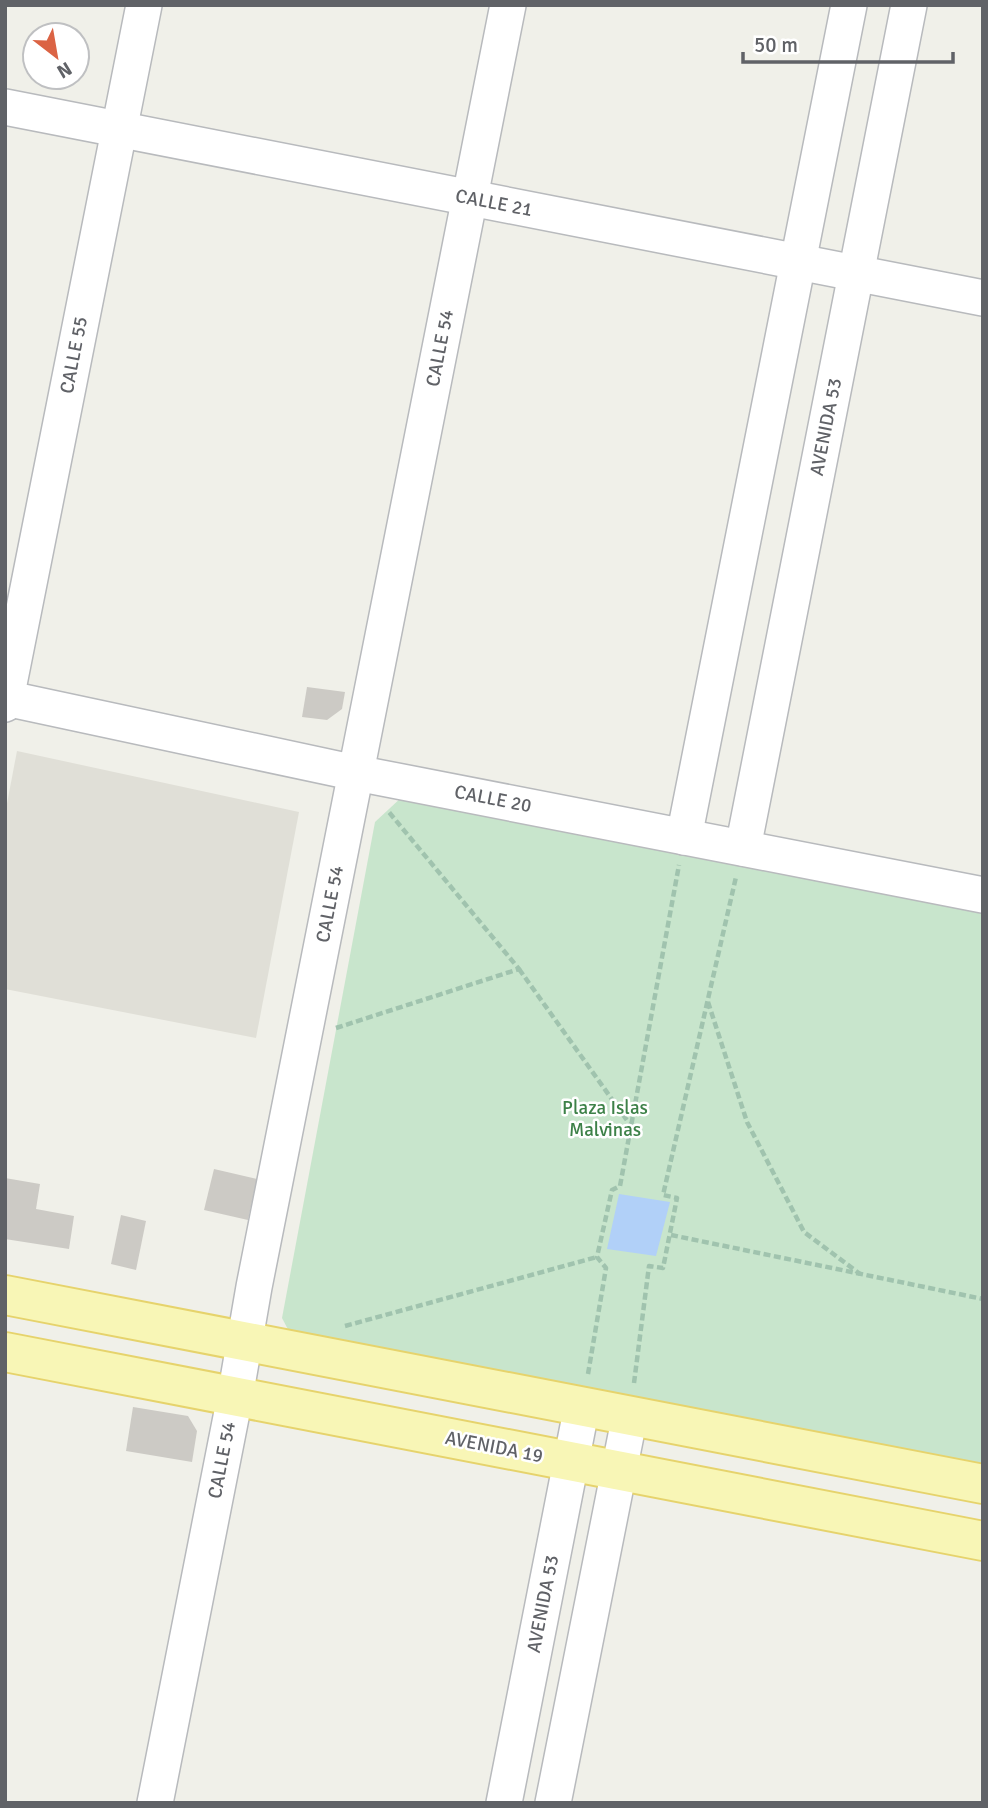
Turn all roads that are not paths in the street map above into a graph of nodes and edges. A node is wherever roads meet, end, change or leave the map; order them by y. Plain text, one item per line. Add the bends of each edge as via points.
1 (144, 5) edge
2 (508, 5) edge
3 (849, 5) edge
4 (909, 5) edge
5 (5, 107) edge
6 (119, 129) junction
7 (469, 198) junction
8 (798, 262) junction
9 (856, 273) junction
10 (983, 298) edge
11 (6, 700) edge
12 (356, 773) junction
13 (684, 837) junction
14 (743, 848) junction
15 (983, 895) edge
16 (5, 1295) edge
17 (244, 1341) junction
18 (5, 1352) edge
19 (235, 1397) junction
20 (582, 1406) junction
21 (629, 1415) junction
22 (571, 1462) junction
23 (619, 1471) junction
24 (983, 1483) edge
25 (983, 1541) edge
26 (155, 1803) edge
27 (504, 1803) edge
28 (553, 1803) edge

1 - 6 street, CALLE 55
2 - 7 street, CALLE 54
3 - 8 street
4 - 9 street, AVENIDA 53
5 - 6 street, CALLE 21
6 - 7 street, CALLE 21
6 - 11 street, CALLE 55
7 - 8 street, CALLE 21
7 - 12 street, CALLE 54
8 - 9 street, CALLE 21
8 - 13 street
9 - 10 street, CALLE 21
9 - 14 street, AVENIDA 53
11 - 12 street, CALLE 20
12 - 13 street, CALLE 20
12 - 17 street, CALLE 54
13 - 14 street, CALLE 20
14 - 15 street, CALLE 20
16 - 17 main road
17 - 19 street, CALLE 54
17 - 20 main road
18 - 19 main road, AVENIDA 19
19 - 22 main road, AVENIDA 19
19 - 26 street, CALLE 54
20 - 21 main road
20 - 22 street, AVENIDA 53
21 - 23 street
21 - 24 main road
22 - 23 main road, AVENIDA 19
22 - 27 street, AVENIDA 53
23 - 25 main road, AVENIDA 19
23 - 28 street

